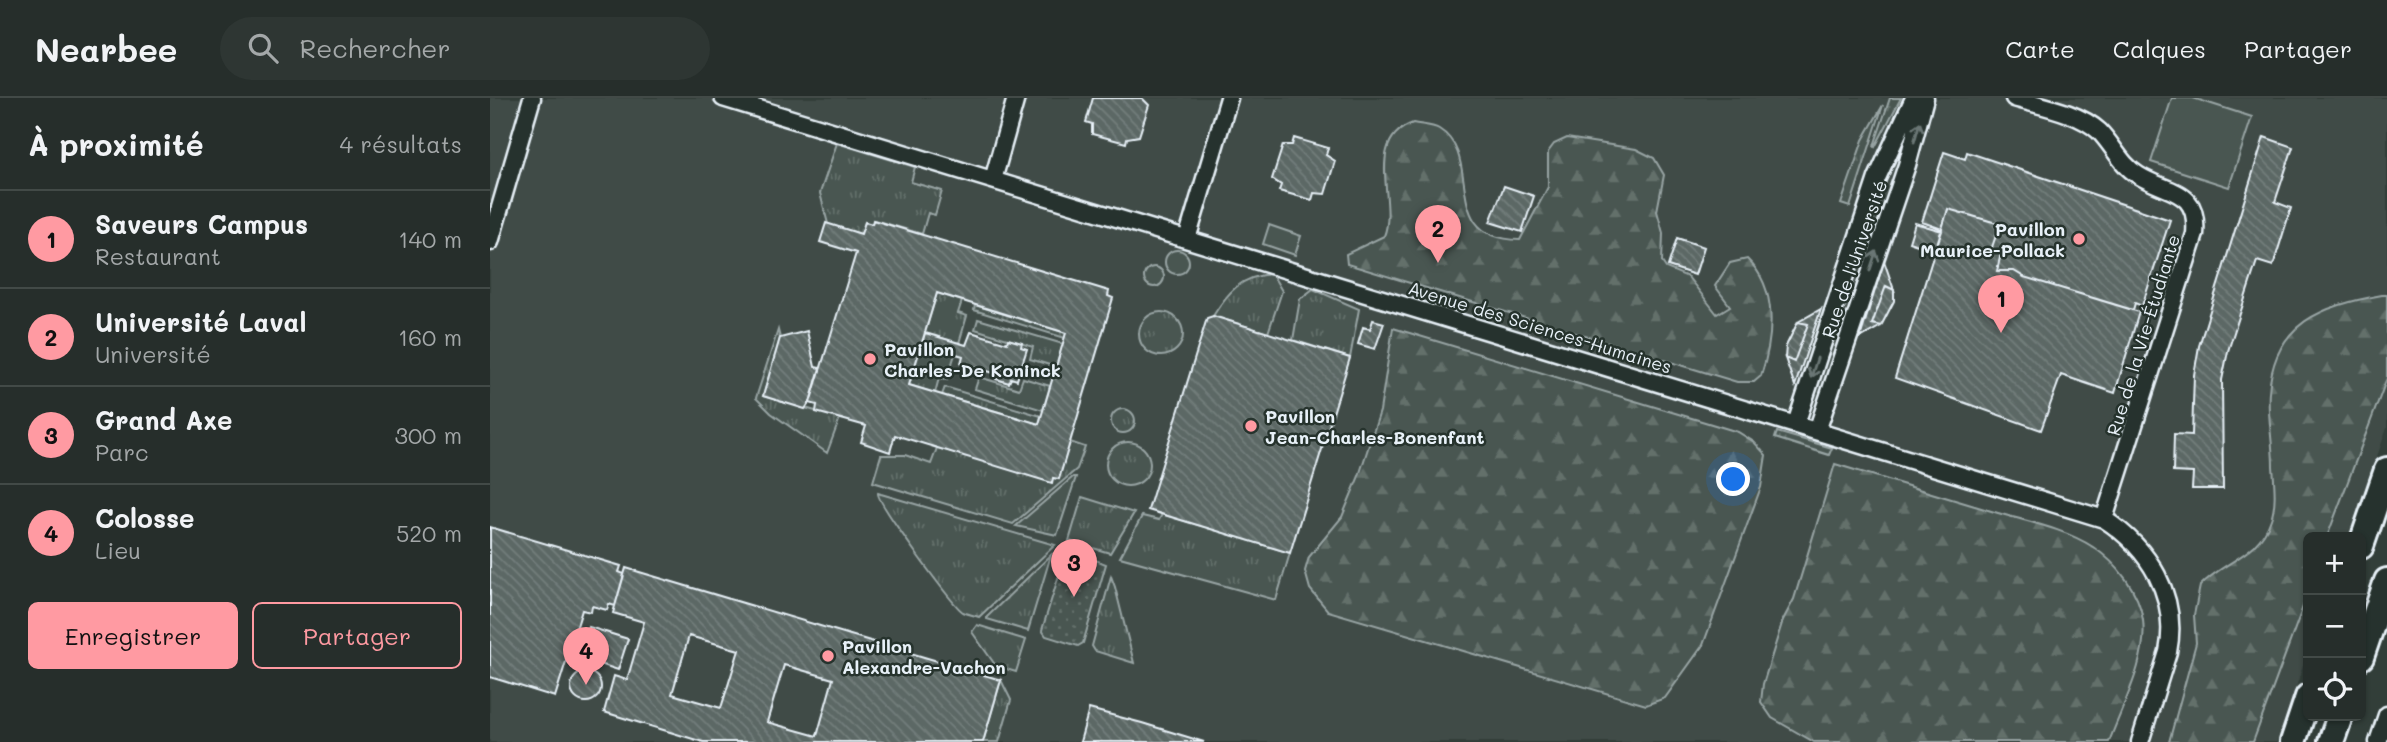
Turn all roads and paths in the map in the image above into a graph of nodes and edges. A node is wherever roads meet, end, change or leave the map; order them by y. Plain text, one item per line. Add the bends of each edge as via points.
1 (532, 98) edge
2 (723, 98) edge
3 (1016, 98) edge
4 (1229, 98) edge
5 (1914, 98) edge
6 (1925, 98) edge
7 (2014, 98) edge
8 (993, 180) junction
9 (1187, 239) junction
10 (490, 242) edge
11 (1796, 424) junction
12 (1817, 431) junction
13 (2387, 470) edge
14 (2104, 519) junction
15 (2366, 532) edge
16 (2387, 581) edge
17 (2366, 642) edge
18 (2303, 709) edge
19 (2303, 713) edge
20 (2387, 715) edge
21 (2338, 721) edge
22 (2140, 742) edge
23 (2285, 742) edge
24 (2293, 742) edge
25 (2331, 742) edge
26 (2378, 742) edge

1 - 10 street
2 - 8 street, Avenue des Sciences-Humaines
3 - 8 street
4 - 9 street
5 -> 11 street, Rue de l'Université via 1877,178
12 -> 6 street, Rue de l'Université
7 - 14 street, Rue de la Vie-Étudiante via 2092,125 2127,166 2182,195 2194,212 2195,234
8 - 9 street, Avenue des Sciences-Humaines
9 - 11 street, Avenue des Sciences-Humaines
11 - 12 street, Avenue des Sciences-Humaines
12 - 14 street, Avenue des Sciences-Humaines
13 - 15 main road
14 - 22 street, Avenue des Sciences-Humaines via 2136,544 2158,576 2168,601 2171,637
16 - 17 main road
18 - 23 main road
19 - 24 main road
20 - 26 street
21 - 25 main road

